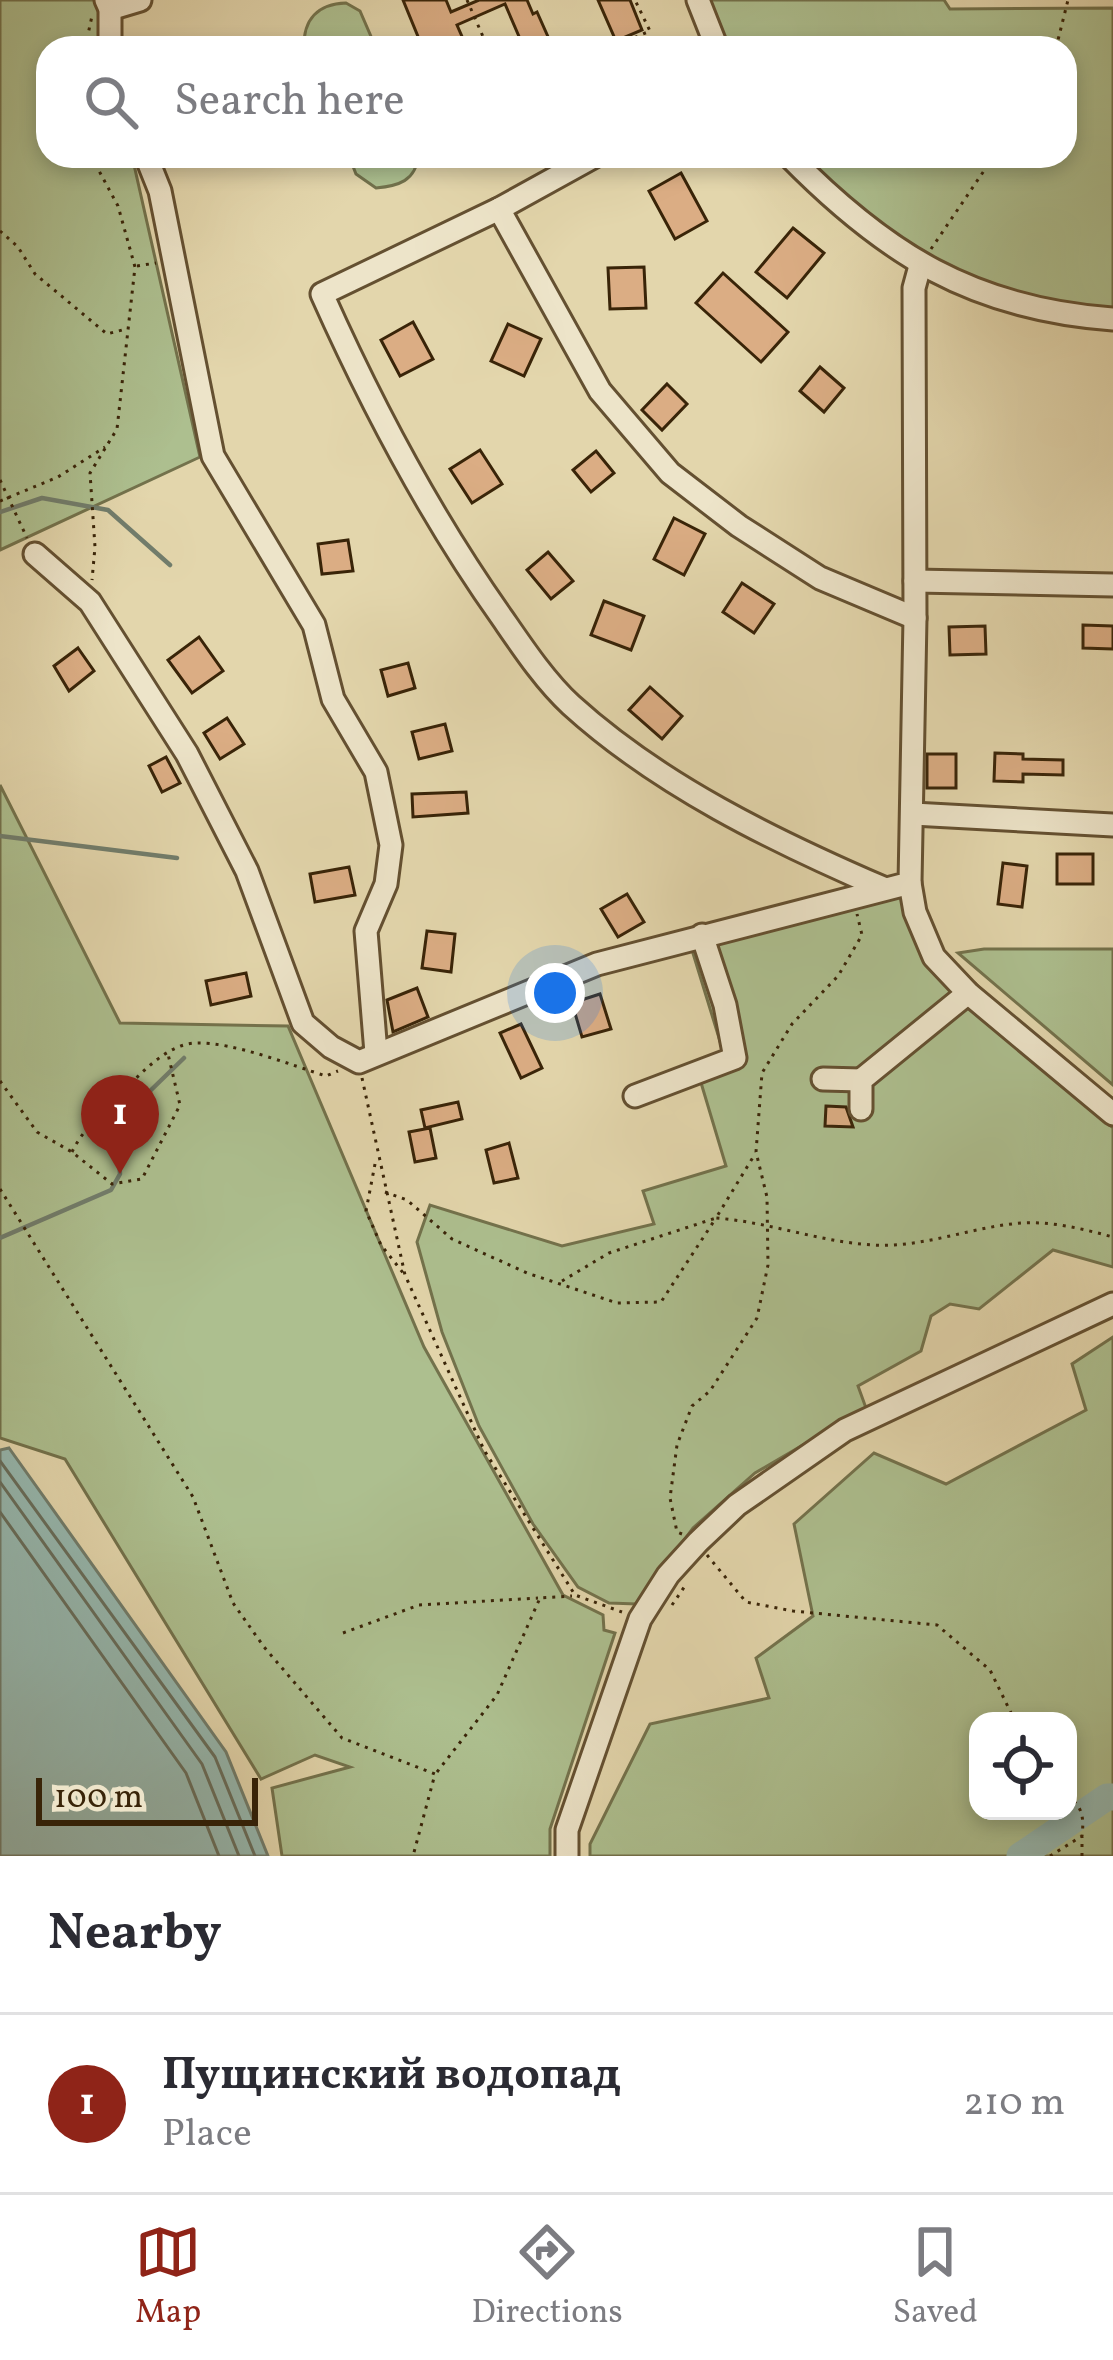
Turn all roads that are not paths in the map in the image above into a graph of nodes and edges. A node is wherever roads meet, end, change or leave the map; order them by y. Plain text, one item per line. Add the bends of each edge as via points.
1 (140, 0) edge
2 (698, 0) edge
3 (108, 5) edge
4 (109, 36) edge
5 (712, 36) edge
6 (151, 168) edge
7 (573, 168) edge
8 (802, 168) edge
9 (499, 209) junction
10 (920, 266) junction
11 (1113, 319) edge
12 (35, 554) road end
13 (915, 581) junction
14 (1113, 585) edge
15 (915, 618) junction
16 (913, 814) junction
17 (1113, 825) edge
18 (910, 883) junction
19 (884, 888) junction
20 (702, 935) junction
21 (968, 993) junction
22 (368, 1058) junction
23 (823, 1079) dead end
24 (861, 1080) junction
25 (635, 1096) dead end
26 (861, 1108) dead end
27 (1113, 1114) edge
28 (1113, 1304) edge
29 (567, 1856) edge

1 - 3 street
2 - 5 street
3 - 4 street
6 - 22 street via 212,456 314,626 333,700 376,772 391,845 386,884 366,931
7 - 9 street
8 - 10 street
9 - 15 street via 600,391 670,473 820,578
9 - 19 street via 322,294 457,550 568,703 633,754 779,839
10 - 11 street via 1040,308
10 - 13 street
12 - 22 street via 90,602 187,754 247,871 303,1024 331,1047
13 - 14 street
13 - 15 street
15 - 16 street
16 - 17 street
16 - 18 street
18 - 19 street
18 - 21 street via 934,957
19 - 20 street
20 - 22 street via 597,964
20 - 25 street via 735,1058
21 - 24 street
21 - 27 street
23 - 24 street
24 - 26 street
28 - 29 street via 845,1430 698,1543 640,1619 567,1830

